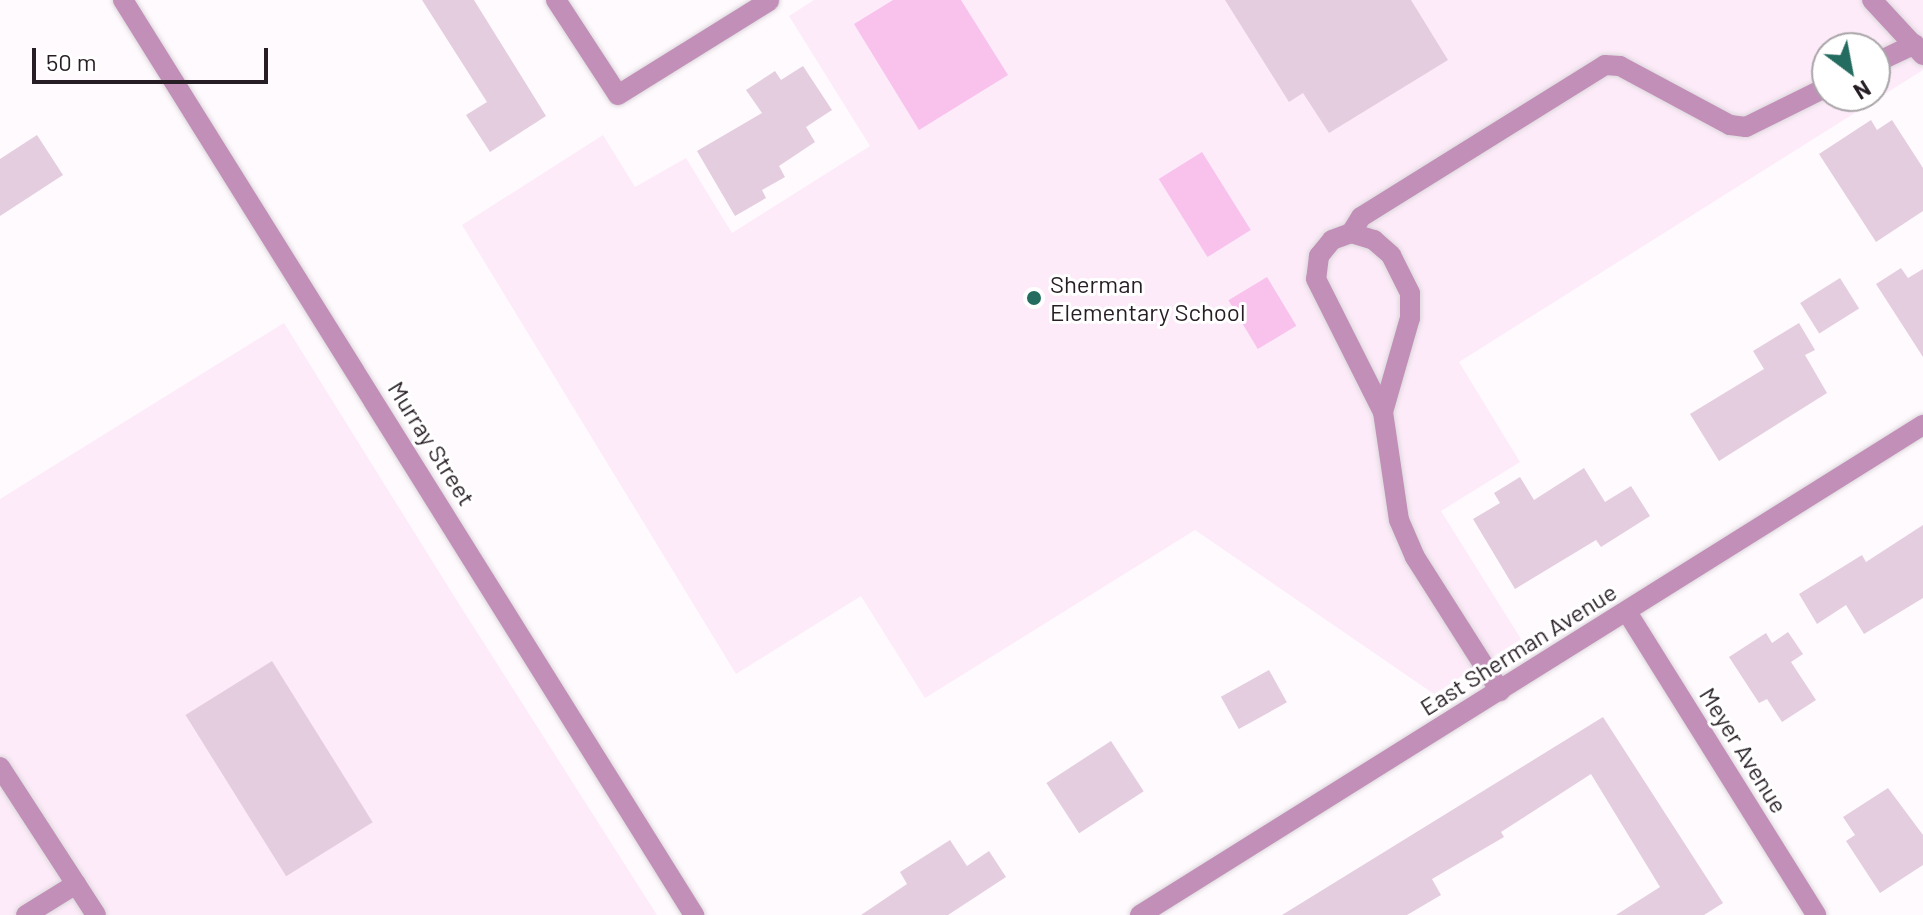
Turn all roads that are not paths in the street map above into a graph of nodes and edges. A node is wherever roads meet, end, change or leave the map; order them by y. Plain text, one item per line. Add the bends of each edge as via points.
1 (123, 0) edge
2 (556, 0) edge
3 (1872, 0) edge
4 (769, 1) edge
5 (1919, 49) edge
6 (1891, 58) edge
7 (1811, 95) edge
8 (1351, 233) junction
9 (1383, 412) junction
10 (1923, 425) edge
11 (1627, 612) junction
12 (1500, 691) junction
13 (0, 767) edge
14 (76, 884) junction
15 (26, 915) edge
16 (96, 915) edge
17 (694, 915) edge
18 (1140, 915) edge
19 (1816, 915) edge

1 - 17 street, Murray Street
2 - 4 street via 618,95
3 - 5 street
5 - 6 street
7 - 8 street via 1746,127 1730,125 1620,66 1605,65 1361,217
8 - 9 street via 1374,240 1391,255 1410,293 1410,318
8 - 9 street via 1332,240 1319,256 1316,279
9 - 12 street via 1399,520 1415,557
10 - 11 street, East Sherman Avenue
11 - 12 street, East Sherman Avenue
11 - 19 street, Meyer Avenue
12 - 18 street, East Sherman Avenue
13 - 14 street
14 - 15 street
14 - 16 street

